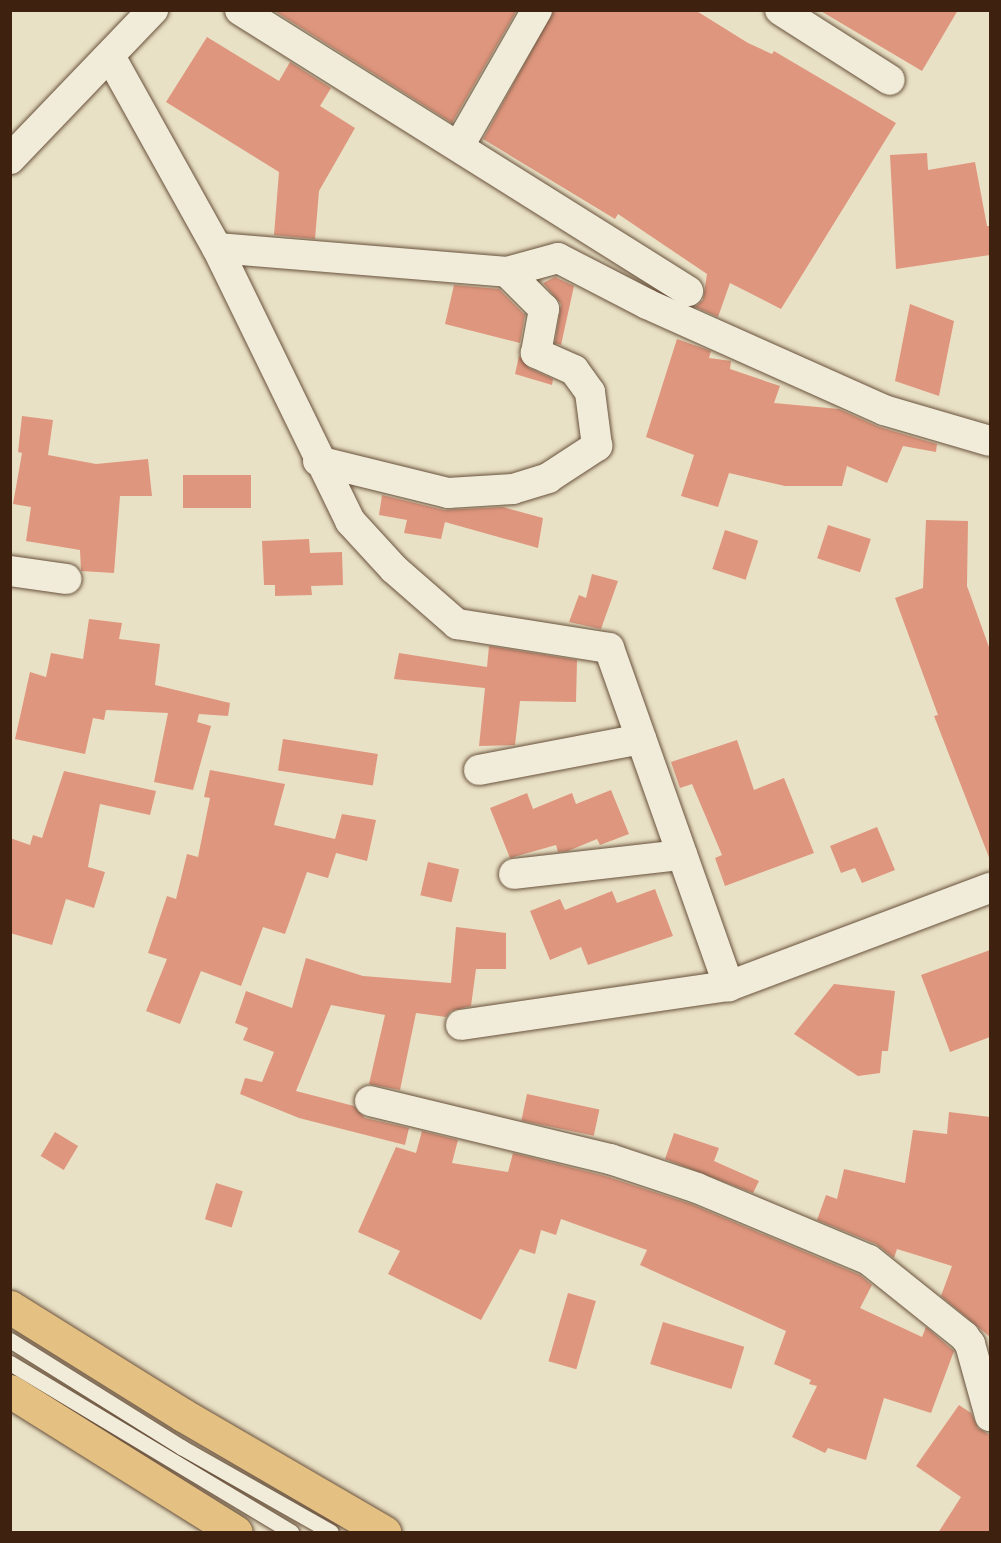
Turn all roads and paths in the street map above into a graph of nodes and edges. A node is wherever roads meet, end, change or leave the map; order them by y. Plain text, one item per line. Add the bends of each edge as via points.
1 (153, 10) edge
2 (240, 10) edge
3 (537, 10) edge
4 (780, 10) edge
5 (110, 56) junction
6 (890, 80) dead end
7 (459, 146) junction
8 (10, 159) edge
9 (217, 248) junction
10 (507, 272) junction
11 (688, 291) dead end
12 (990, 441) edge
13 (318, 461) junction
14 (10, 571) edge
15 (66, 579) dead end
16 (641, 739) junction
17 (479, 770) dead end
18 (682, 855) junction
19 (514, 874) dead end
20 (990, 888) edge
21 (729, 986) junction
22 (461, 1025) dead end
23 (370, 1101) dead end
24 (10, 1307) edge
25 (10, 1340) edge
26 (10, 1363) edge
27 (10, 1390) edge
28 (990, 1416) edge
29 (236, 1533) edge
30 (291, 1533) edge
31 (331, 1533) edge
32 (384, 1533) edge

1 - 5 street
2 - 7 street
3 - 7 street
4 - 6 street
5 - 8 street
5 - 9 street
7 - 11 street
9 - 10 street
9 - 13 street
10 - 12 street via 558,258 647,304 884,410
10 - 13 street via 544,309 536,353 574,370 590,392 597,446 548,478 513,489 448,493
13 - 16 street via 350,521 394,569 457,624 609,648
14 - 15 street
16 - 17 street
16 - 18 street
18 - 19 street
18 - 21 street
20 - 21 street
21 - 22 street
23 - 28 street via 610,1159 697,1188 869,1260 964,1336 970,1344
24 - 32 main road via 183,1416
25 - 31 lane via 181,1447
26 - 30 lane
27 - 29 main road

